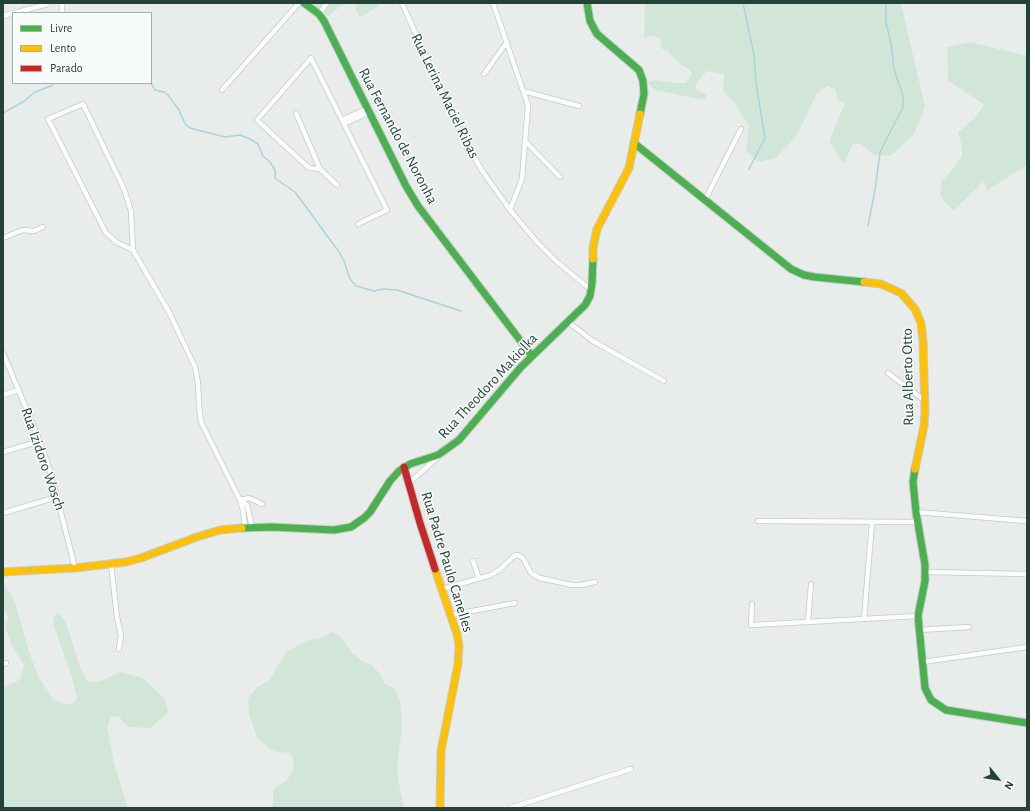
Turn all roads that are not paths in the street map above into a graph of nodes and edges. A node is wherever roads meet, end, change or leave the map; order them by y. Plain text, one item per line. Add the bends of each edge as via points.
1 (299, 3) edge
2 (304, 3) edge
3 (327, 3) edge
4 (402, 3) edge
5 (493, 3) edge
6 (588, 3) edge
7 (48, 4) edge
8 (17, 12) edge
9 (319, 14) junction
10 (507, 42) junction
11 (484, 74) dead end
12 (222, 90) dead end
13 (523, 91) junction
14 (579, 106) dead end
15 (369, 110) junction
16 (296, 113) dead end
17 (343, 122) junction
18 (741, 129) dead end
19 (525, 141) junction
20 (634, 143) junction
21 (320, 169) junction
22 (560, 178) dead end
23 (336, 185) dead end
24 (705, 200) junction
25 (510, 210) junction
26 (358, 224) dead end
27 (43, 227) dead end
28 (3, 238) edge
29 (133, 250) junction
30 (591, 290) junction
31 (568, 322) junction
32 (3, 353) edge
33 (532, 356) junction
34 (888, 373) dead end
35 (664, 381) dead end
36 (19, 390) junction
37 (3, 395) edge
38 (925, 401) junction
39 (40, 441) junction
40 (445, 451) junction
41 (3, 452) edge
42 (404, 468) junction
43 (409, 483) junction
44 (58, 497) junction
45 (240, 500) junction
46 (262, 504) dead end
47 (916, 512) junction
48 (3, 513) edge
49 (758, 521) dead end
50 (1027, 521) edge
51 (872, 522) junction
52 (918, 522) junction
53 (249, 527) junction
54 (473, 561) dead end
55 (111, 564) junction
56 (75, 568) junction
57 (3, 572) edge
58 (925, 572) junction
59 (1027, 574) edge
60 (479, 579) junction
61 (595, 582) dead end
62 (811, 584) dead end
63 (442, 589) junction
64 (515, 603) dead end
65 (752, 604) dead end
66 (450, 614) junction
67 (918, 616) junction
68 (864, 619) junction
69 (808, 622) junction
70 (969, 627) dead end
71 (919, 630) junction
72 (1027, 647) edge
73 (119, 649) dead end
74 (923, 662) junction
75 (1027, 723) edge
76 (631, 769) dead end
77 (440, 808) edge
78 (510, 808) edge

1 - 12 street
2 - 9 main road, Rua Fernando de Noronha
3 - 9 street
4 - 25 street, Rua Lerina Maciel Ribas via 461,135
5 - 10 street
6 - 20 main road, Rua Theodoro Makiolka via 590,21 597,34 639,70 643,81 644,94
7 - 8 street
9 - 15 main road, Rua Fernando de Noronha
10 - 11 street
10 - 13 street
13 - 14 street
13 - 19 street via 528,105
15 - 17 street
15 - 33 main road, Rua Fernando de Noronha via 418,206
16 - 21 street
17 - 21 street via 311,58 257,120 309,168
17 - 26 street via 387,210
18 - 24 street
19 - 22 street
19 - 25 street via 522,179
20 - 24 main road, Rua Alberto Otto
20 - 30 main road, Rua Theodoro Makiolka via 627,173 597,229
21 - 23 street
24 - 38 main road, Rua Alberto Otto via 798,273 881,284 906,298 920,323
25 - 30 street, Rua Lerina Maciel Ribas via 545,252
27 - 28 street via 34,231 23,230
29 - 29 street via 132,219 128,200 83,104 48,119 106,233 118,243
29 - 45 street via 171,316 192,361 197,375 201,422
30 - 31 main road, Rua Theodoro Makiolka via 585,305
31 - 33 main road, Rua Theodoro Makiolka
31 - 35 street via 593,341
32 - 36 street, Rua Izidoro Wosch
33 - 40 main road, Rua Theodoro Makiolka via 463,436
34 - 38 street
36 - 37 street
36 - 39 street, Rua Izidoro Wosch
38 - 47 main road, Rua Alberto Otto via 924,426 914,474
39 - 41 street
39 - 44 street, Rua Izidoro Wosch
40 - 42 main road, Rua Theodoro Makiolka
40 - 43 street
42 - 43 main road, Rua Padre Paulo Canelles
42 - 53 main road, Rua Theodoro Makiolka via 390,481 370,512 351,527 334,530
43 - 63 main road, Rua Padre Paulo Canelles
44 - 48 street
44 - 56 street, Rua Izidoro Wosch
45 - 46 street via 249,498
45 - 53 street via 247,505
47 - 50 street
47 - 52 main road, Rua Alberto Otto
49 - 51 street
51 - 52 street
51 - 68 street
52 - 58 main road, Rua Alberto Otto
53 - 55 main road, Rua Theodoro Makiolka via 208,533 141,558
54 - 60 street
55 - 56 main road, Rua Theodoro Makiolka
55 - 73 street via 121,635
56 - 57 main road, Rua Theodoro Makiolka
58 - 59 street
58 - 67 main road, Rua Alberto Otto
60 - 61 street via 495,573 517,555 523,558 531,573 540,578 572,585
60 - 63 street
62 - 69 street
63 - 66 main road, Rua Padre Paulo Canelles
64 - 66 street
65 - 69 street via 751,625
66 - 77 main road, Rua Padre Paulo Canelles via 460,651 441,751
67 - 68 street
67 - 71 main road, Rua Alberto Otto
68 - 69 street
70 - 71 street
71 - 74 main road, Rua Alberto Otto
72 - 74 street
74 - 75 main road, Rua Alberto Otto via 927,694 940,707 960,713
76 - 78 street

